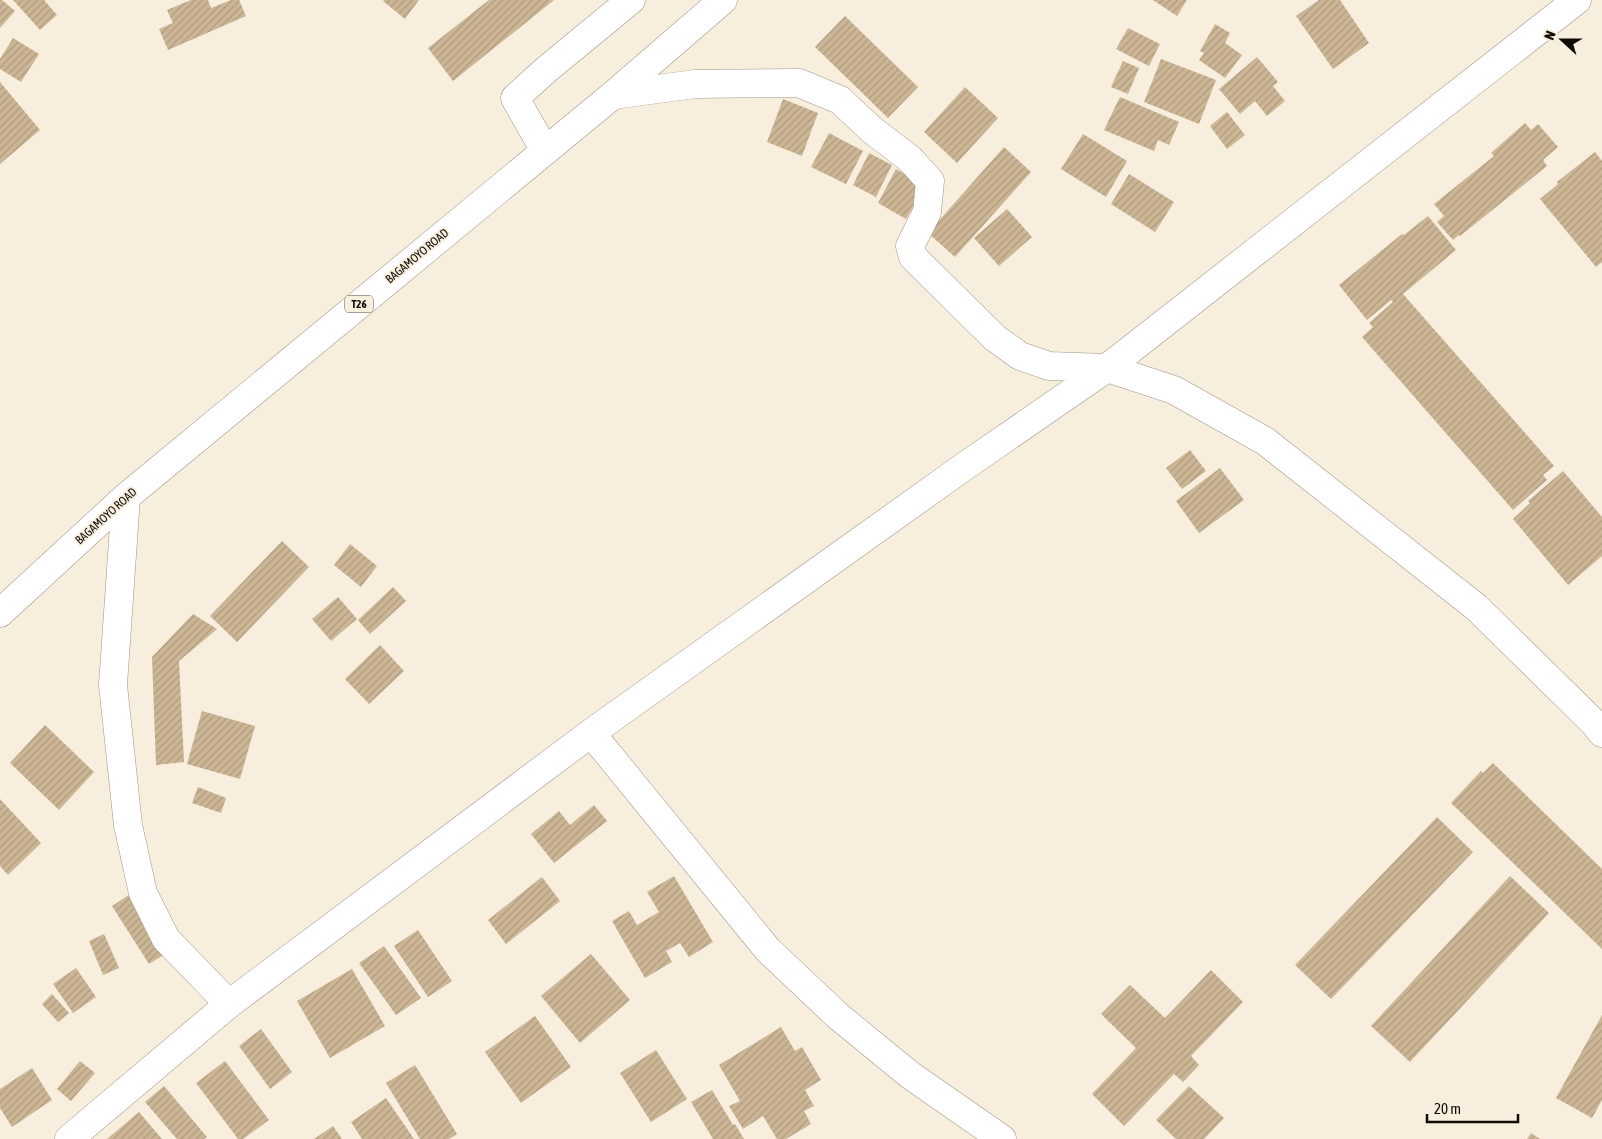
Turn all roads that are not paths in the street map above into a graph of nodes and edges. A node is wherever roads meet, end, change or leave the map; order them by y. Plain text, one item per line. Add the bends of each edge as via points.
1 (631, 0) edge
2 (723, 0) edge
3 (1577, 0) edge
4 (613, 95) junction
5 (545, 151) junction
6 (1107, 368) junction
7 (126, 497) junction
8 (0, 613) edge
9 (591, 732) junction
10 (1602, 733) edge
11 (229, 1004) junction
12 (69, 1139) edge
13 (1002, 1139) edge

1 - 5 main road via 515,98
2 - 4 main road, BAGAMOYO ROAD / T26
3 - 6 main road
4 - 5 main road, BAGAMOYO ROAD / T26
4 - 6 main road via 695,84 799,83 840,100 910,159 930,181 927,212 910,246 913,257 995,338 1020,356 1049,366
5 - 7 main road, BAGAMOYO ROAD / T26
6 - 9 main road
6 - 10 main road via 1174,390 1265,441 1476,607
7 - 8 main road, BAGAMOYO ROAD / T26
7 - 11 main road via 113,684 128,826 143,893 166,939
9 - 11 main road
9 - 13 main road via 768,950 838,1016 910,1075
11 - 12 main road

